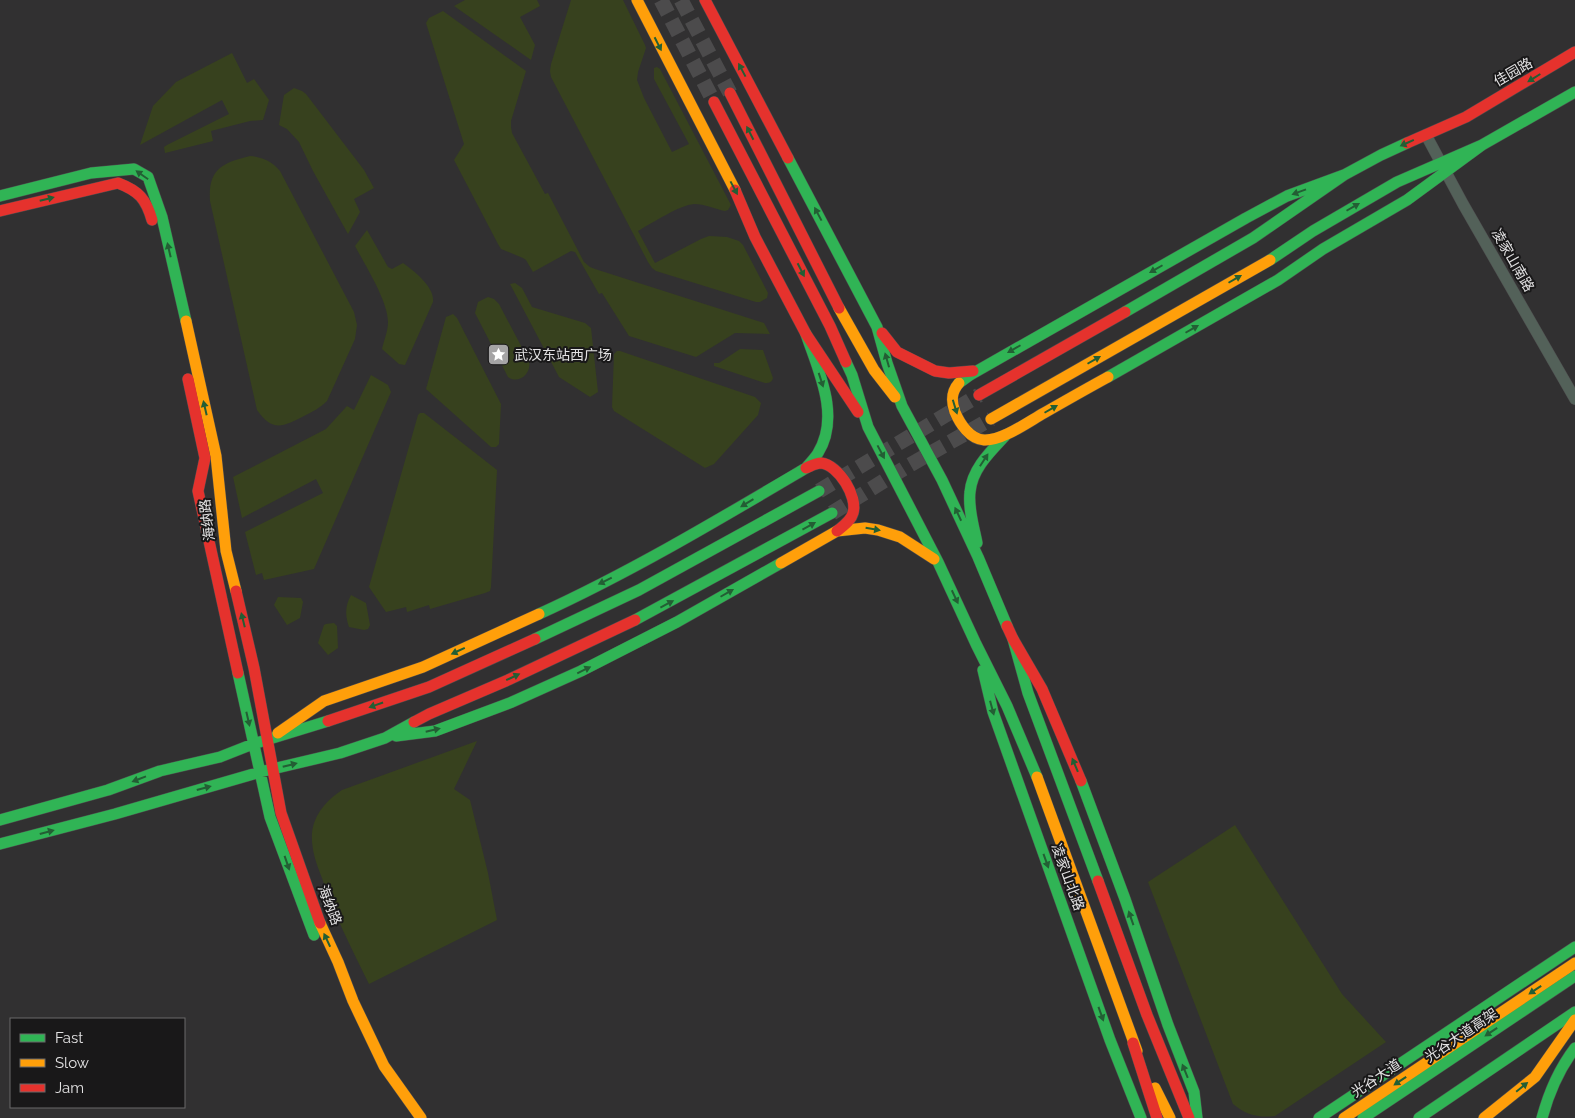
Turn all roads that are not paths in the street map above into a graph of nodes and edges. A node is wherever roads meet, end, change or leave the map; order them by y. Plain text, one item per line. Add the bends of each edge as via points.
1 (636, 0) edge
2 (705, 0) edge
3 (1575, 52) edge
4 (1575, 92) edge
5 (730, 93) tunnel mouth
6 (714, 102) tunnel mouth
7 (1426, 135) junction
8 (1444, 167) junction
9 (1344, 175) junction
10 (0, 196) edge
11 (0, 211) edge
12 (878, 327) junction
13 (806, 334) junction
14 (977, 371) junction
15 (979, 395) tunnel mouth
16 (1575, 399) edge
17 (902, 406) junction
18 (991, 419) tunnel mouth
19 (868, 427) junction
20 (1008, 433) junction
21 (806, 468) junction
22 (820, 491) tunnel mouth
23 (832, 513) tunnel mouth
24 (837, 531) junction
25 (978, 557) junction
26 (938, 562) junction
27 (1013, 638) junction
28 (976, 644) junction
29 (385, 738) junction
30 (267, 740) junction
31 (253, 744) junction
32 (272, 769) junction
33 (260, 772) junction
34 (0, 820) edge
35 (0, 844) edge
36 (1575, 947) edge
37 (1575, 963) edge
38 (1575, 976) edge
39 (353, 1001) junction
40 (1575, 1012) edge
41 (1575, 1019) edge
42 (1133, 1043) junction
43 (1575, 1048) edge
44 (422, 1118) edge
45 (1141, 1118) edge
46 (1158, 1118) edge
47 (1170, 1118) edge
48 (1188, 1118) edge
49 (1197, 1118) edge
50 (1319, 1118) edge
51 (1344, 1118) edge
52 (1363, 1118) edge
53 (1419, 1118) edge
54 (1429, 1118) edge
55 (1484, 1118) edge
56 (1542, 1118) edge

1 -> 13 main road
12 -> 2 main road
3 -> 7 main road, 佳园路 via 1466,117
4 - 8 main road
17 -> 5 main road via 874,370 848,324
6 -> 19 main road via 830,326 852,374
7 - 8 street, 凌家山南路
7 -> 9 main road, 佳园路
8 - 16 street, 凌家山南路
18 -> 8 main road via 1268,261 1397,182
20 -> 8 main road via 1278,280 1323,249 1407,200
9 -> 14 main road via 1287,196
9 - 15 main road via 1253,238
30 -> 10 main road, 海纳路 via 254,668 226,551 216,456 162,218 148,177 134,169 91,173
11 -> 31 main road, 海纳路 via 118,183 142,196 148,206 205,458 198,491
12 - 14 main road via 897,352 935,371
17 -> 12 main road
13 - 19 main road
13 -> 21 main road via 826,393 829,418 818,453
14 -> 20 main road via 958,383 952,392 955,412 964,428 981,440
25 -> 17 main road
19 -> 26 main road
25 -> 20 main road via 970,493 973,478 987,455
21 - 24 main road via 819,463 827,465 837,471 850,492 855,504 854,514
21 -> 30 main road via 630,569 423,667 324,701
22 -> 30 main road via 638,590 464,672 330,722
29 -> 23 main road via 429,714 650,613
24 -> 26 main road via 863,527 888,532 918,547
29 -> 24 main road via 435,731 581,671 677,622
25 - 27 main road
26 -> 28 main road
27 - 48 main road via 1028,693
49 -> 27 main road via 1194,1092 1077,770 1042,689
28 - 42 main road via 1039,780
28 -> 45 main road, 凌家山北路 via 993,712
32 -> 29 main road via 340,753
30 - 31 main road
30 - 32 main road, 海纳路
31 - 33 main road, 海纳路
31 -> 34 main road via 220,757 160,771 108,790
32 - 33 main road
39 -> 32 main road, 海纳路 via 304,879 281,813
35 -> 33 main road
33 -> 39 main road, 海纳路 via 270,817 314,936 330,968
36 - 50 main road
37 -> 51 main road, 光谷大道
38 -> 52 main road, 光谷大道高架
39 - 44 main road, 海纳路 via 384,1066
40 - 53 main road
41 - 54 main road
55 -> 41 main road via 1535,1078
42 - 46 main road
42 - 47 main road
43 - 56 main road via 1561,1068

